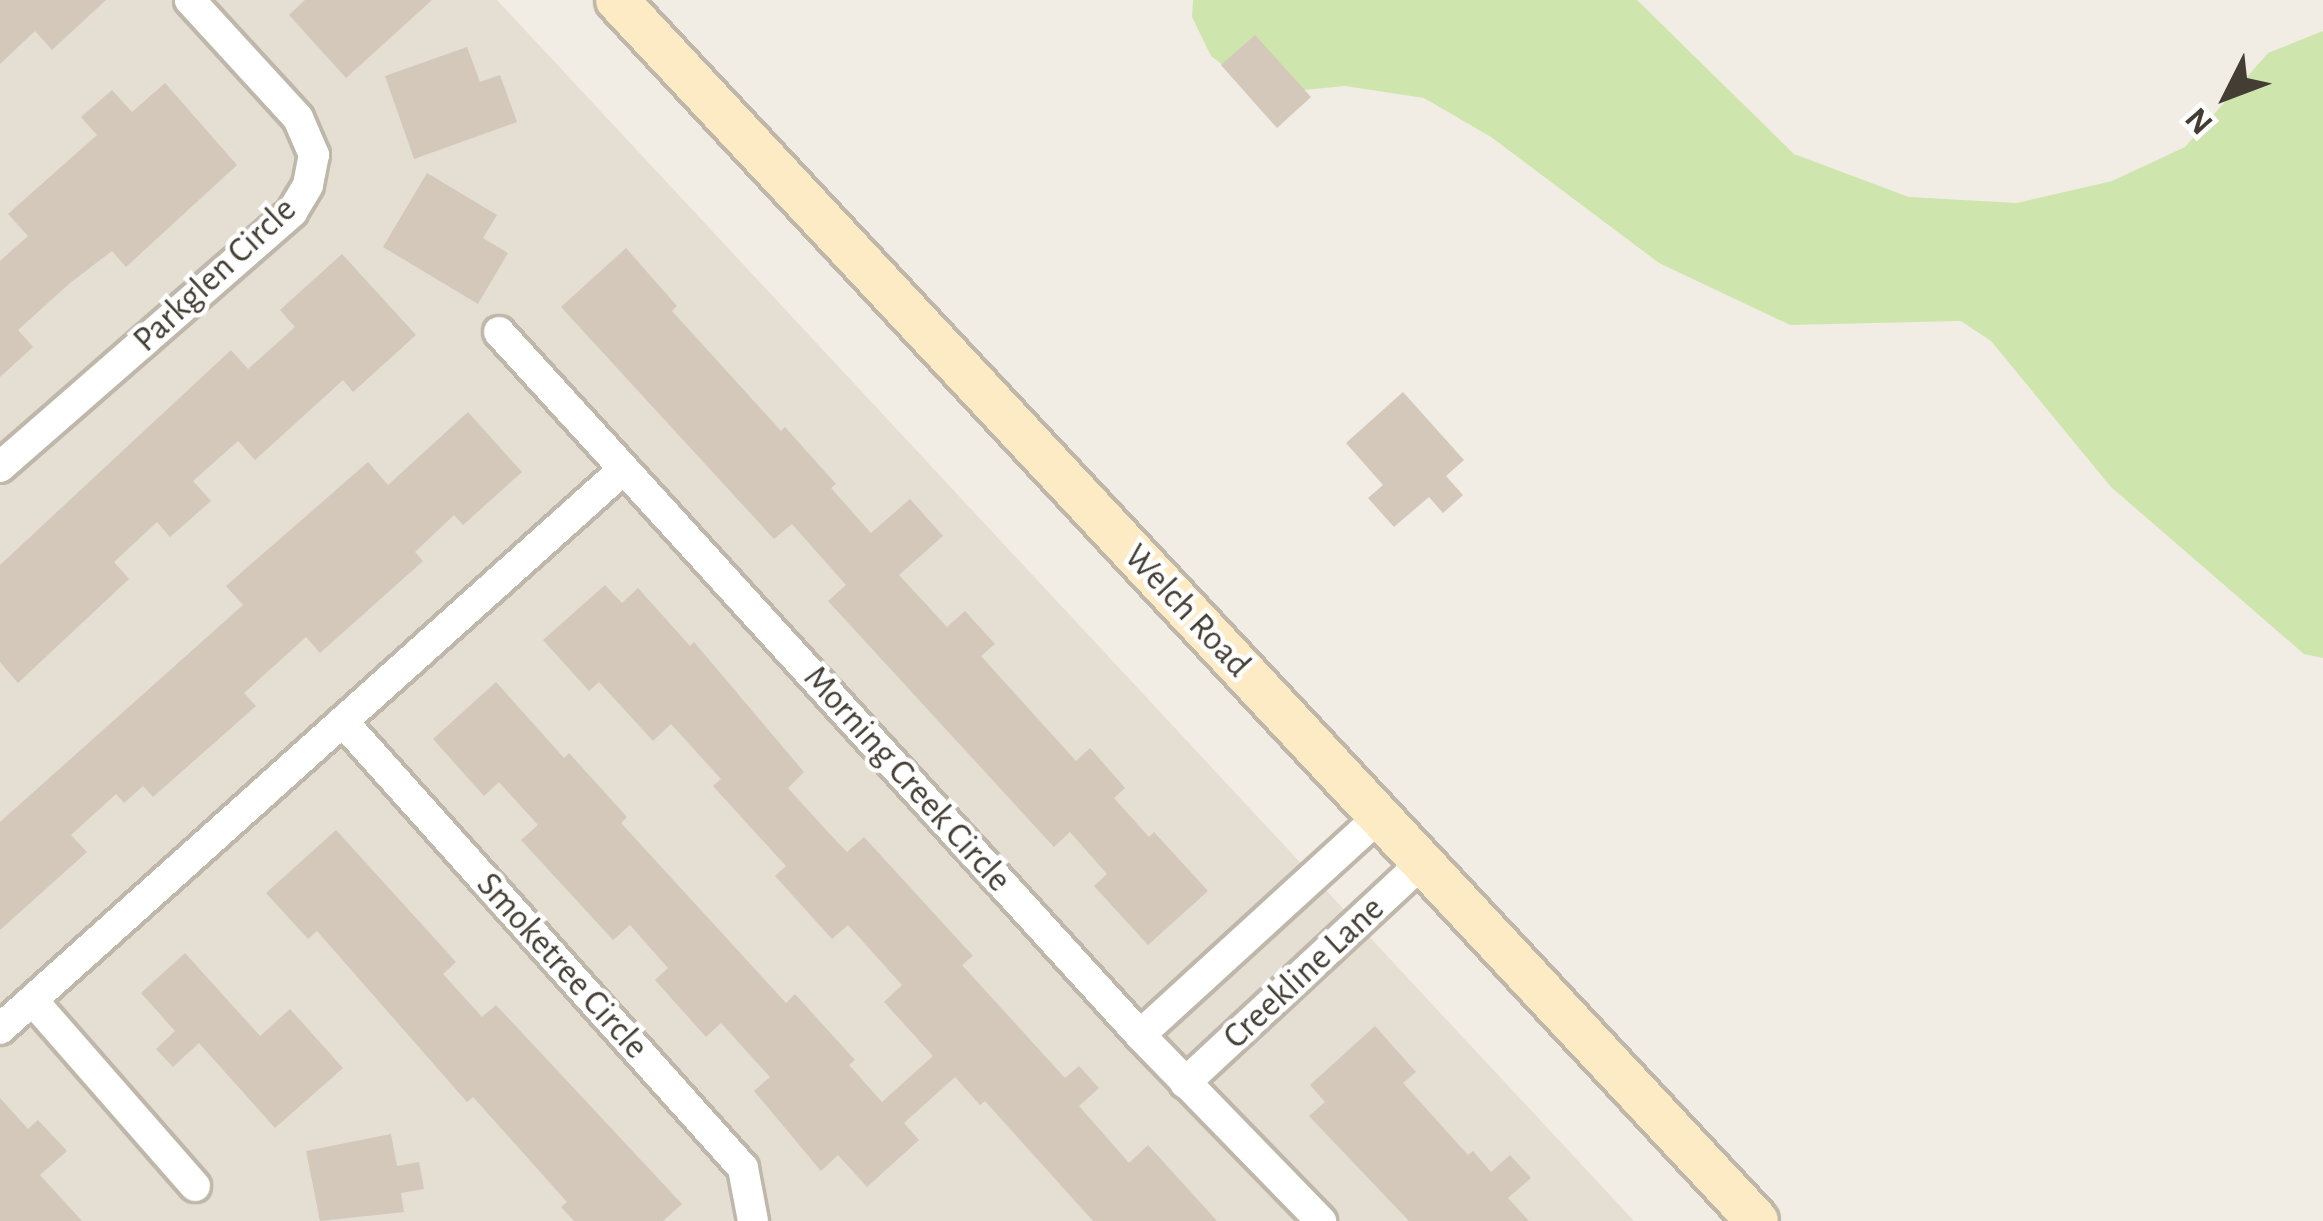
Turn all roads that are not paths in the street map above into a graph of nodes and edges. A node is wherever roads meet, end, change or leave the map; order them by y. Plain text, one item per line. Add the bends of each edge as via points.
1 (190, 0) edge
2 (617, 0) edge
3 (499, 332) dead end
4 (0, 467) edge
5 (624, 469) junction
6 (345, 724) junction
7 (1380, 816) junction
8 (1423, 862) junction
9 (33, 1001) junction
10 (0, 1029) edge
11 (1141, 1035) junction
12 (1185, 1084) junction
13 (195, 1186) dead end
14 (753, 1221) edge
15 (1321, 1221) edge
16 (1756, 1221) edge

1 - 4 street, Parkglen Circle via 298,118 314,154 308,185 292,212
2 - 7 main road, Welch Road
3 - 5 street, Morning Creek Circle
5 - 6 street
5 - 11 street, Morning Creek Circle
6 - 9 street
6 - 14 street, Smoketree Circle via 743,1168
7 - 8 main road, Welch Road
7 - 11 street, Creekline Lane
8 - 12 street, Creekline Lane
8 - 16 main road, Welch Road
9 - 10 street
9 - 13 street
11 - 12 street, Morning Creek Circle
12 - 15 street, Morning Creek Circle

